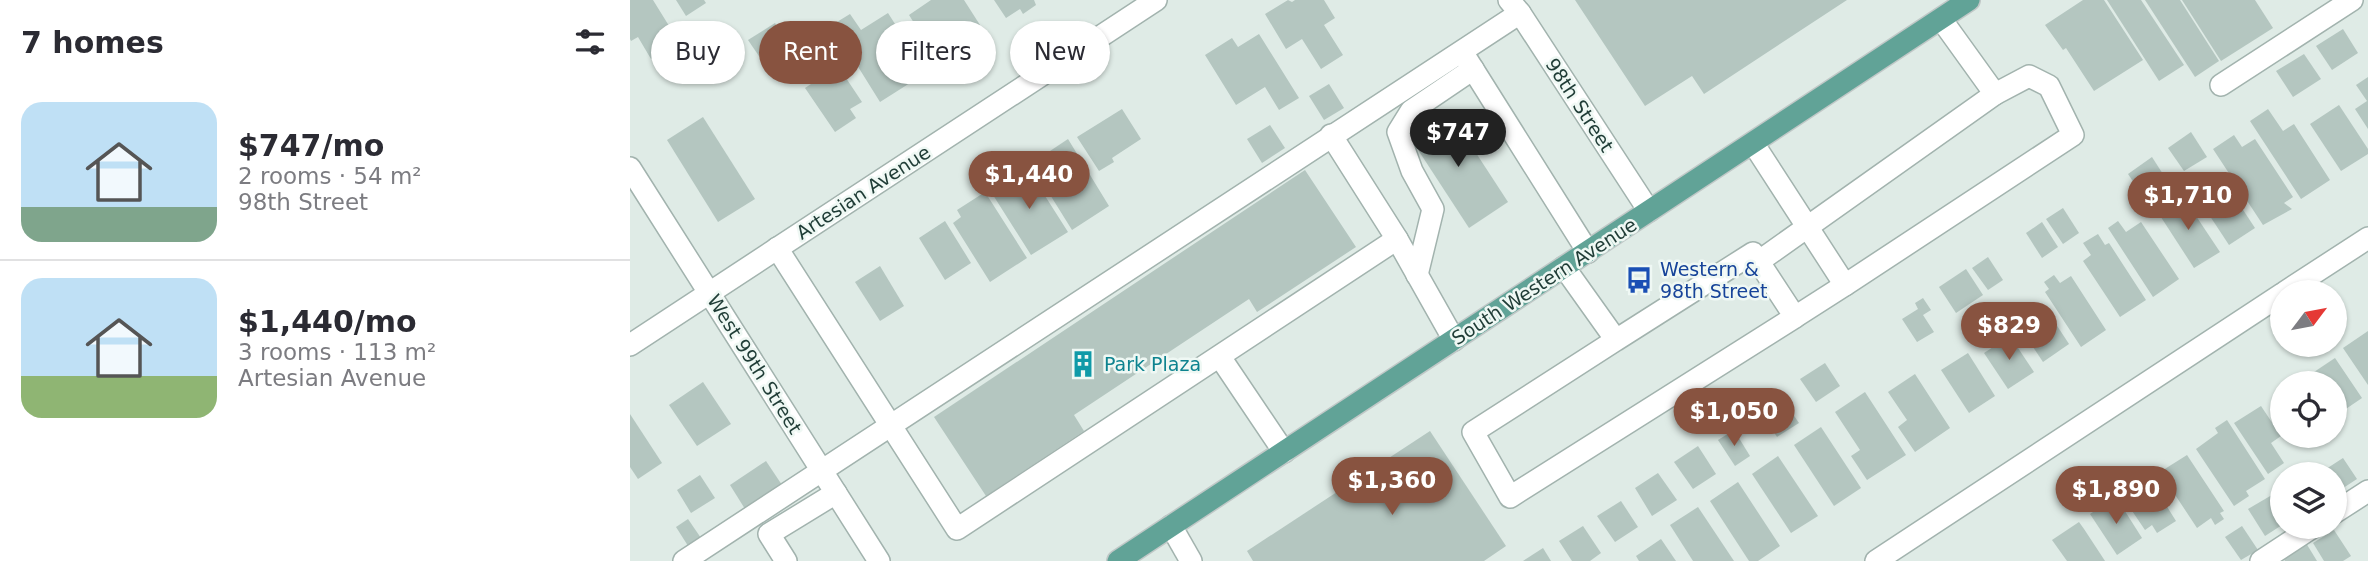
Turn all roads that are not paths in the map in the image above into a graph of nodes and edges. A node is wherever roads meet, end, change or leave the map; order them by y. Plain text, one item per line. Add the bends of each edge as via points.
1 (1156, 0) edge
2 (1969, 0) edge
3 (2352, 0) edge
4 (1514, 6) edge
5 (1941, 19) junction
6 (1461, 50) junction
7 (1473, 69) junction
8 (2221, 85) dead end
9 (1996, 94) junction
10 (1331, 135) junction
11 (1752, 144) junction
12 (630, 167) edge
13 (1649, 211) junction
14 (1807, 227) junction
15 (2368, 238) edge
16 (1397, 239) junction
17 (777, 248) junction
18 (1587, 252) junction
19 (1758, 262) junction
20 (1564, 267) junction
21 (1417, 275) junction
22 (2304, 280) edge
23 (1845, 285) junction
24 (710, 292) junction
25 (2270, 302) edge
26 (1795, 317) junction
27 (1454, 340) junction
28 (1616, 340) junction
29 (630, 345) edge
30 (1220, 357) junction
31 (889, 426) junction
32 (1284, 452) junction
33 (821, 470) junction
34 (2368, 491) edge
35 (836, 492) junction
36 (2347, 505) edge
37 (1171, 526) junction
38 (2295, 539) edge
39 (684, 561) edge
40 (786, 561) edge
41 (879, 561) edge
42 (1118, 561) edge
43 (1191, 561) edge
44 (1875, 561) edge
45 (2261, 561) edge

1 - 17 street, Artesian Avenue
2 - 5 main road, South Western Avenue
3 - 8 street
4 - 6 street
4 - 13 street, 98th Street
5 - 9 street
5 - 11 main road, South Western Avenue
6 - 7 street
6 - 10 street
7 - 18 street
7 - 21 street via 1411,111 1398,132 1433,209
9 - 14 street
9 - 23 street via 2029,76 2049,86 2073,135
10 - 16 street
10 - 31 street
11 - 13 main road, South Western Avenue
11 - 14 street
12 - 24 street, West 99th Street
13 - 18 main road, South Western Avenue
14 - 19 street
14 - 23 street
15 - 22 street
16 - 21 street
16 - 30 street
17 - 24 street, Artesian Avenue
17 - 31 street
18 - 20 main road, South Western Avenue
19 - 26 street
19 - 28 street via 1753,253
20 - 27 main road, South Western Avenue
20 - 28 street
21 - 27 street
23 - 26 street
24 - 29 street, Artesian Avenue
24 - 33 street, West 99th Street
25 - 44 street
26 - 28 street via 1510,497 1473,432
27 - 32 main road, South Western Avenue
30 - 31 street via 957,530
30 - 32 street
31 - 33 street
32 - 37 main road, South Western Avenue
33 - 35 street, West 99th Street
33 - 39 street
34 - 36 street
35 - 40 street via 769,534
35 - 41 street, West 99th Street
37 - 42 main road, South Western Avenue
37 - 43 street
38 - 45 street

